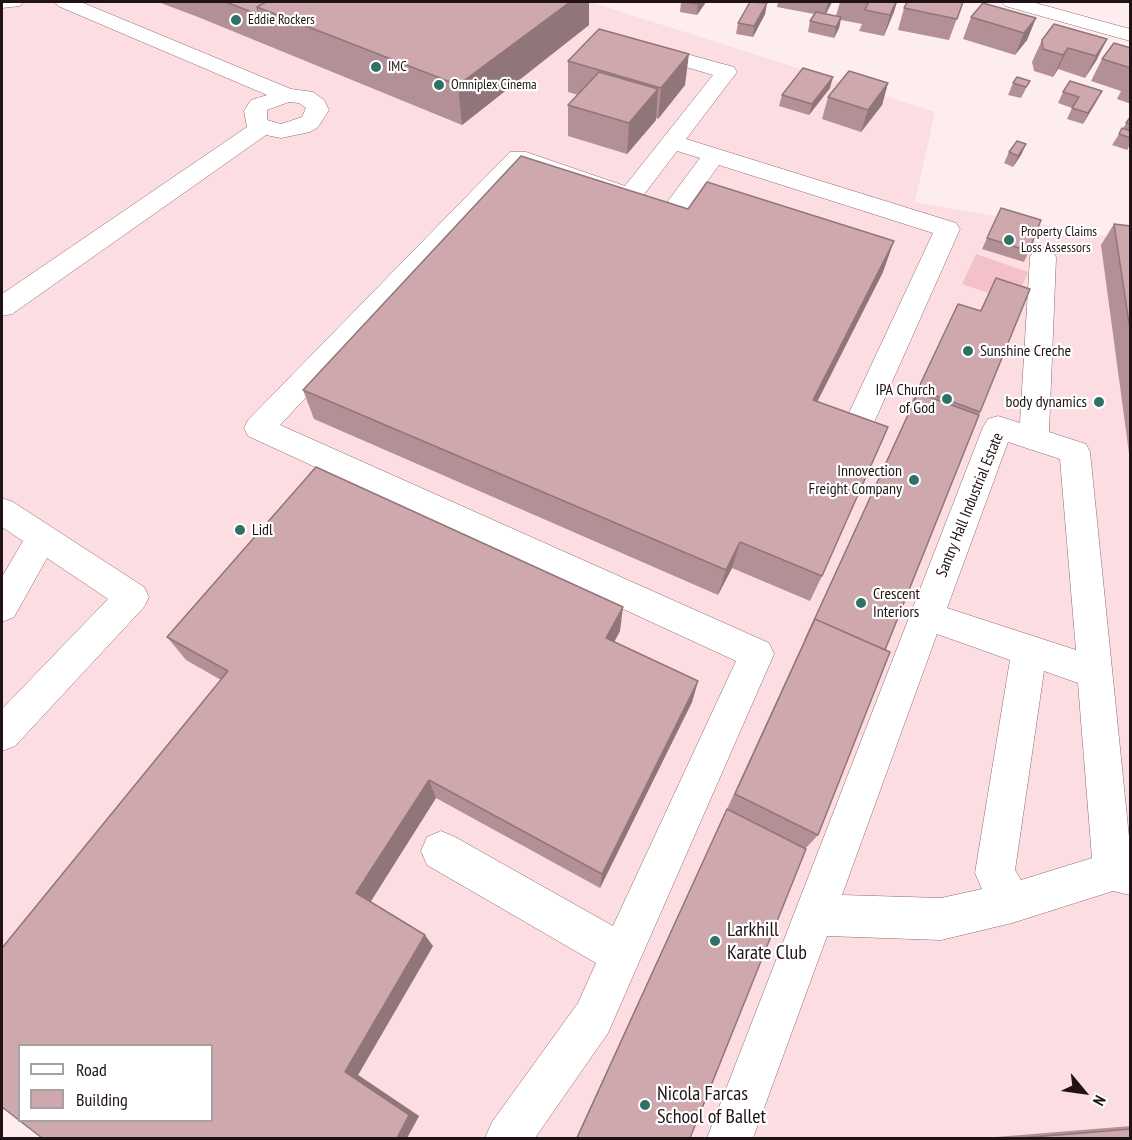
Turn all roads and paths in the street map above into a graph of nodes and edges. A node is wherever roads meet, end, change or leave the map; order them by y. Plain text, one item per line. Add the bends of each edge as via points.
1 (13, 2) edge
2 (65, 2) edge
3 (1012, 2) edge
4 (2, 3) edge
5 (1131, 35) edge
6 (620, 41) edge
7 (287, 95) junction
8 (262, 127) junction
9 (672, 142) junction
10 (714, 155) junction
11 (657, 232) edge
12 (1043, 257) dead end
13 (2, 307) edge
14 (1034, 438) junction
15 (849, 445) edge
16 (2, 511) edge
17 (41, 539) junction
18 (2, 607) edge
19 (927, 616) junction
20 (1029, 651) junction
21 (1095, 673) junction
22 (2, 734) edge
23 (441, 850) dead end
24 (1122, 873) edge
25 (1012, 903) junction
26 (814, 915) junction
27 (622, 954) junction
28 (508, 1138) edge
29 (730, 1138) edge

1 - 4 street
2 - 7 street
3 - 5 street
6 - 9 street via 726,72
7 - 8 street via 267,100 255,111 256,123
7 - 8 street via 312,100 318,110 316,116 292,130
8 - 13 street
9 - 10 street
9 - 27 street via 630,196 518,157 259,428 757,654
10 - 11 street
10 - 15 street via 947,229
12 - 14 street
14 - 19 street, Santry Hall Industrial Estate via 998,427
14 - 21 street, Santry Hall Industrial Estate via 1075,452
16 - 17 street
17 - 18 street
17 - 22 street via 132,597
19 - 20 street
19 - 26 street, Santry Hall Industrial Estate
20 - 21 street
20 - 25 street via 994,873
21 - 24 street, Santry Hall Industrial Estate
23 - 27 street
24 - 25 street, Santry Hall Industrial Estate
25 - 26 street, Santry Hall Industrial Estate via 941,919
26 - 29 street, Santry Hall Industrial Estate
27 - 28 street via 593,1018

